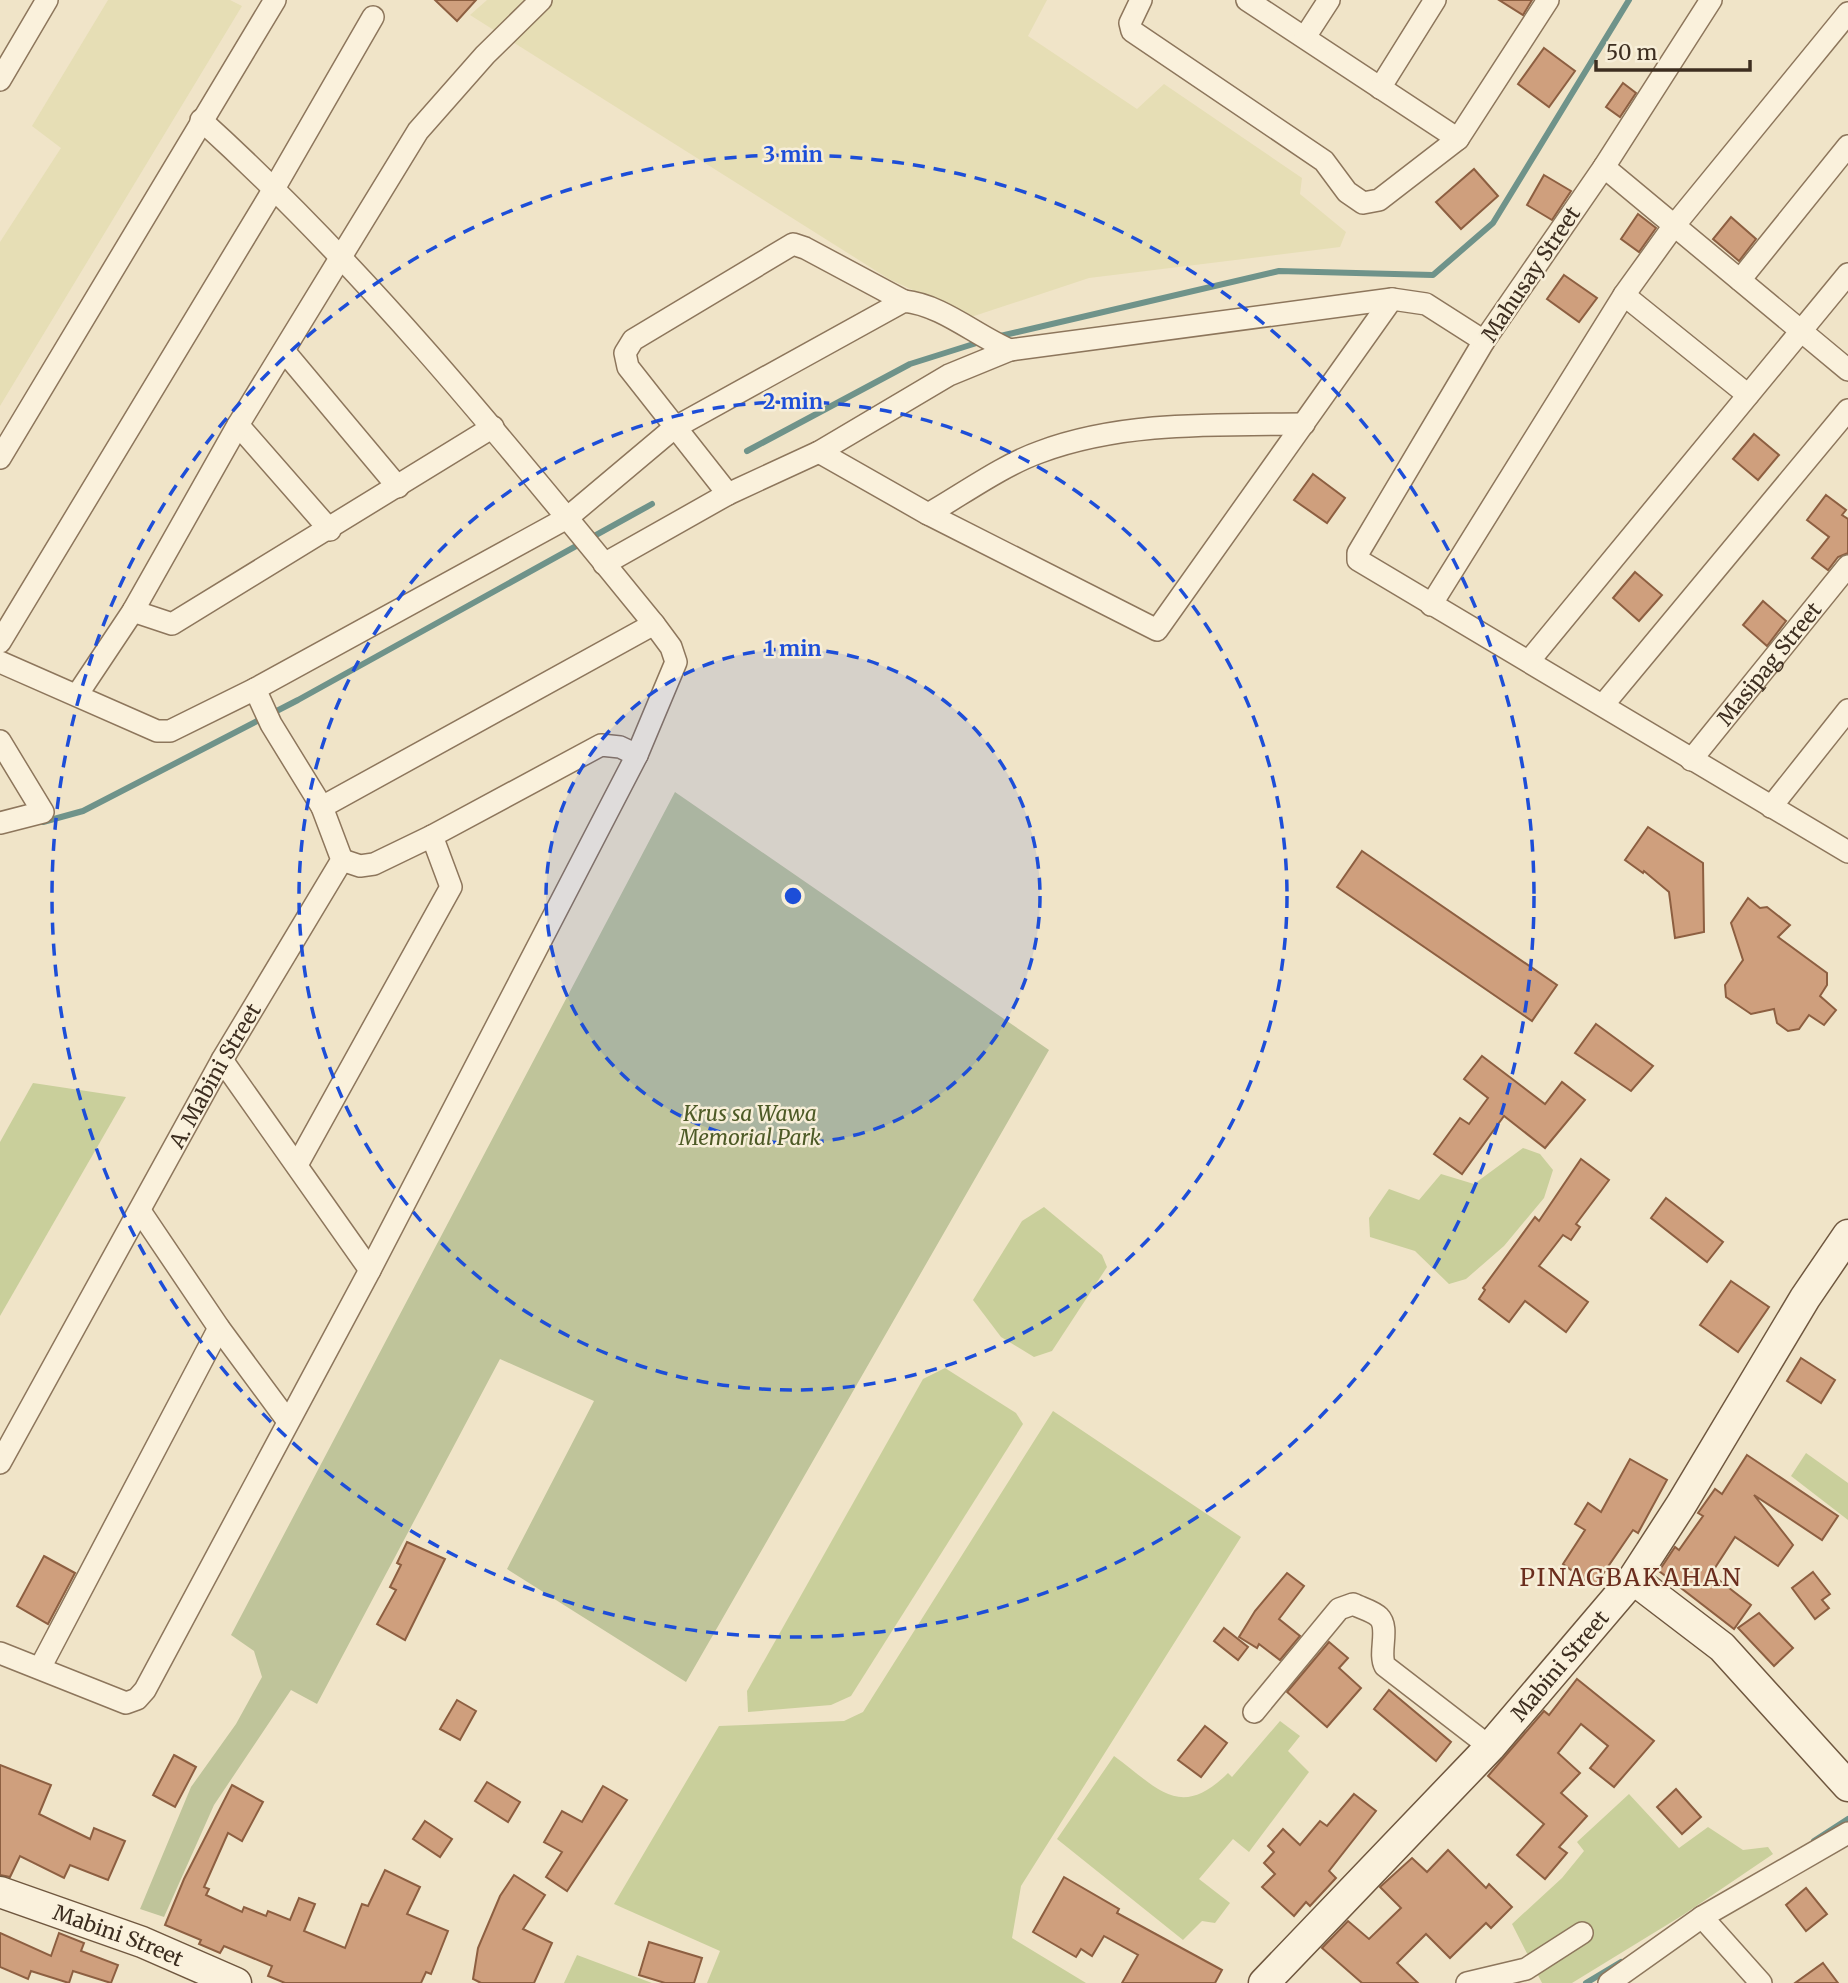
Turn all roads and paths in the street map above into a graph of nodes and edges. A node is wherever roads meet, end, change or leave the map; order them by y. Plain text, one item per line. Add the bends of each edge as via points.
1 (47, 0) edge
2 (275, 0) edge
3 (541, 0) edge
4 (1141, 0) edge
5 (1247, 0) edge
6 (1329, 0) edge
7 (1435, 0) edge
8 (1548, 0) edge
9 (1711, 0) edge
10 (1848, 13) edge
11 (373, 17) dead end
12 (1305, 37) junction
13 (2, 72) edge
14 (1380, 89) junction
15 (201, 120) junction
16 (1458, 139) junction
17 (1848, 146) edge
18 (1604, 167) junction
19 (275, 187) junction
20 (1673, 228) junction
21 (341, 257) junction
22 (1848, 274) edge
23 (1740, 280) junction
24 (1624, 295) junction
25 (1392, 299) junction
26 (904, 301) junction
27 (1801, 331) junction
28 (1484, 341) junction
29 (1005, 348) junction
30 (284, 351) junction
31 (1848, 370) edge
32 (1748, 395) junction
33 (1848, 410) edge
34 (1304, 424) junction
35 (237, 425) junction
36 (494, 427) junction
37 (674, 428) junction
38 (818, 452) junction
39 (0, 458) edge
40 (398, 486) junction
41 (729, 494) junction
42 (928, 514) junction
43 (574, 526) junction
44 (330, 530) junction
45 (599, 558) junction
46 (1848, 566) edge
47 (1431, 605) junction
48 (133, 611) junction
49 (654, 624) junction
50 (0, 642) edge
51 (1529, 661) junction
52 (0, 662) edge
53 (77, 695) junction
54 (1603, 705) junction
55 (262, 706) junction
56 (1848, 710) edge
57 (0, 741) edge
58 (637, 755) junction
59 (1691, 760) junction
60 (322, 807) junction
61 (1771, 807) junction
62 (0, 823) edge
63 (432, 836) junction
64 (1848, 852) edge
65 (342, 860) junction
66 (222, 1060) junction
67 (297, 1165) junction
68 (140, 1211) junction
69 (1848, 1235) edge
70 (370, 1270) junction
71 (219, 1328) junction
72 (287, 1420) junction
73 (0, 1463) edge
74 (1633, 1578) junction
75 (0, 1653) edge
76 (40, 1668) junction
77 (1254, 1712) dead end
78 (1490, 1747) junction
79 (1848, 1786) edge
80 (1848, 1833) edge
81 (0, 1892) edge
82 (1703, 1917) junction
83 (1582, 1933) dead end
84 (1522, 1976) edge
85 (236, 1983) edge
86 (1264, 1983) edge
87 (1467, 1983) edge
88 (1609, 1983) edge
89 (1761, 1983) edge

1 - 13 street
2 - 15 street
3 - 21 street via 418,131
4 - 16 street via 1130,23 1132,31 1324,161 1347,192 1363,203 1379,200
5 - 12 street
6 - 12 street
7 - 14 street
8 - 16 street
9 - 18 street, Mahusay Street
10 - 20 street
11 - 19 street
12 - 14 street
14 - 16 street
15 - 19 street
15 - 39 street
17 - 23 street
18 - 20 street
18 - 28 street, Mahusay Street
19 - 21 street
19 - 50 street
20 - 23 street
20 - 24 street
21 - 30 street
21 - 36 street
22 - 27 street
23 - 27 street
24 - 32 street
24 - 47 street
25 - 28 street via 1426,304
25 - 29 street
25 - 34 street
26 - 29 street via 924,303
26 - 37 street
26 - 37 street via 793,244 633,340 625,353 628,366
27 - 31 street
27 - 32 street
28 - 47 street, Mahusay Street via 1358,553 1362,565
29 - 38 street via 949,375
30 - 35 street
30 - 40 street
32 - 51 street
33 - 54 street
34 - 42 street via 1195,425 1087,437 1037,452
34 - 42 street via 1157,630
35 - 44 street
35 - 48 street
36 - 40 street
36 - 43 street
37 - 41 street
37 - 43 street
38 - 41 street
38 - 42 street
40 - 44 street
41 - 45 street
43 - 45 street
43 - 55 street
44 - 48 street via 172,624
45 - 49 street
46 - 59 street, Masipag Street
47 - 51 street
48 - 53 street
49 - 58 street via 676,662
49 - 60 street
51 - 54 street
52 - 53 street
53 - 55 street via 157,731
54 - 59 street
55 - 60 street
56 - 61 street
57 - 62 street via 43,812
58 - 63 street via 601,745
58 - 70 street
59 - 61 street
60 - 65 street
61 - 64 street
63 - 65 street via 374,864 360,866
63 - 67 street via 451,887
65 - 66 street, A. Mabini Street
66 - 67 street
66 - 68 street, A. Mabini Street
67 - 70 street
68 - 71 street
68 - 73 street, A. Mabini Street
69 - 74 main road, Mabini Street
70 - 72 street
71 - 72 street
71 - 76 street
72 - 76 street via 137,1699 126,1703
74 - 78 main road, Mabini Street
74 - 79 main road via 1722,1647
75 - 76 street
77 - 78 street via 1339,1609 1353,1604 1380,1618 1385,1667
78 - 86 main road, Mabini Street
80 - 82 street
81 - 85 main road, Mabini Street via 142,1942
82 - 88 street
82 - 89 street
83 - 84 street
84 - 87 street

